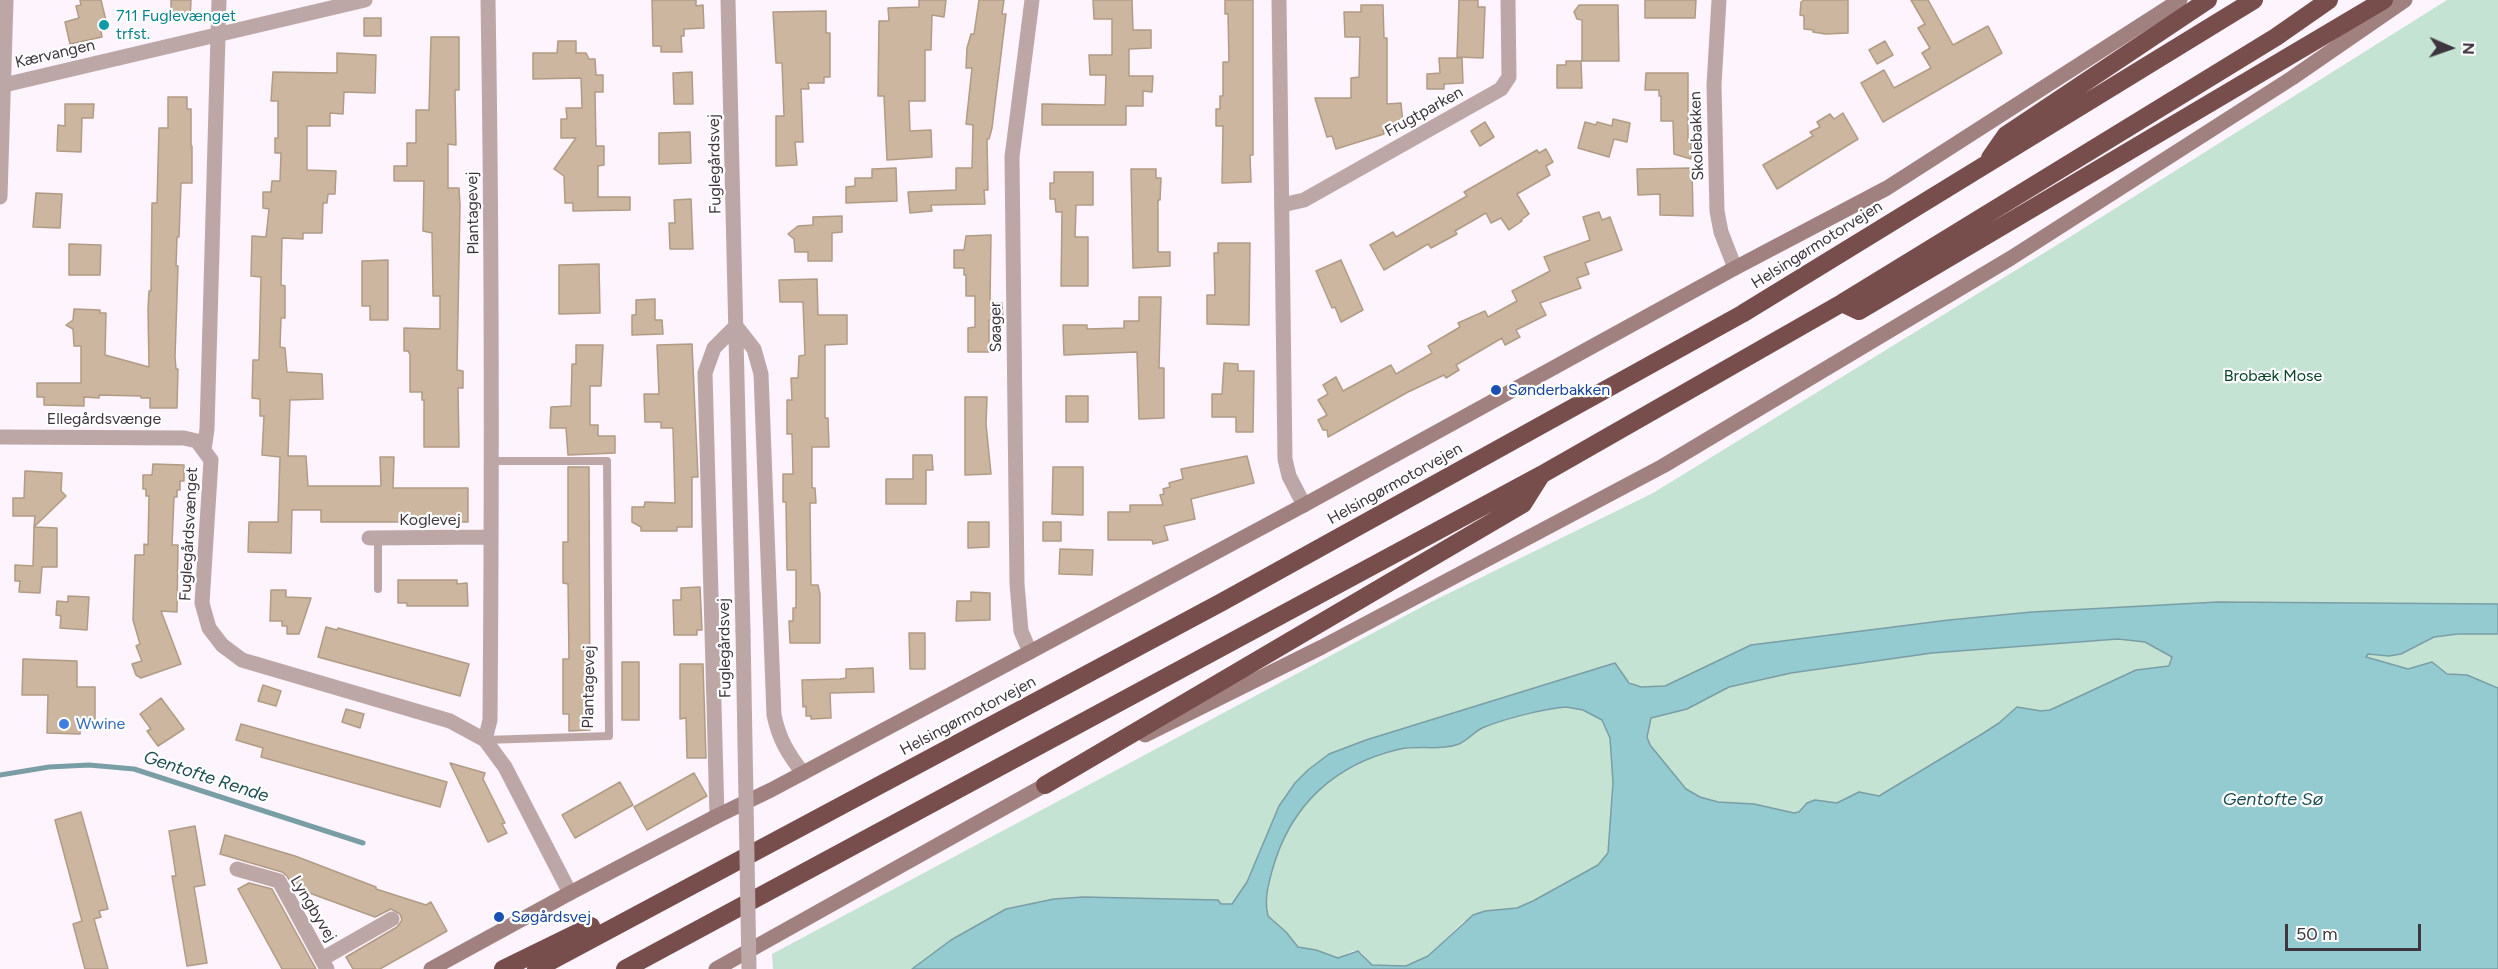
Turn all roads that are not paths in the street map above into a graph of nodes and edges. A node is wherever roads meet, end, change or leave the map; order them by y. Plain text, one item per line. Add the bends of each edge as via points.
1 (6, 0) edge
2 (219, 0) edge
3 (365, 0) edge
4 (488, 0) edge
5 (728, 0) edge
6 (1032, 0) edge
7 (1280, 0) edge
8 (1508, 0) edge
9 (1719, 0) edge
10 (2180, 0) edge
11 (2208, 0) edge
12 (2254, 0) edge
13 (2329, 0) edge
14 (2384, 0) edge
15 (2405, 0) edge
16 (218, 33) junction
17 (2, 85) edge
18 (1986, 163) junction
19 (0, 197) edge
20 (1282, 205) junction
21 (1735, 268) junction
22 (1842, 303) junction
23 (736, 326) junction
24 (0, 437) edge
25 (204, 450) junction
26 (492, 461) junction
27 (1541, 475) junction
28 (1304, 505) junction
29 (491, 537) junction
30 (374, 538) joint
31 (378, 590) dead end
32 (1030, 652) junction
33 (485, 740) junction
34 (803, 773) junction
35 (1045, 785) junction
36 (717, 816) junction
37 (237, 869) dead end
38 (570, 893) junction
39 (630, 918) junction
40 (392, 919) dead end
41 (324, 964) edge
42 (431, 969) edge
43 (503, 969) edge
44 (536, 969) edge
45 (625, 969) edge
46 (716, 969) edge
47 (749, 969) edge

1 - 17 street
2 - 16 street, Fuglegårdsvænget
3 - 16 street, Kærvangen
4 - 26 street, Plantagevej
5 - 23 street, Fuglegårdsvej
6 - 32 street, Søager via 1012,157 1017,584 1021,631
7 - 20 street
8 - 20 street, Frugtparken via 1509,77 1501,89 1304,201
9 - 21 street, Skolebakken via 1714,85 1717,211
10 - 21 street via 1887,188
11 - 18 highway via 2006,135
12 - 18 highway, Helsingørmotorvejen
13 - 22 highway via 2266,43
14 - 22 highway via 1859,311
15 - 35 street via 2292,78 2011,258 1663,466 1322,647
16 - 17 street, Kærvangen
16 - 25 street, Fuglegårdsvænget
17 - 19 street
18 - 39 highway, Helsingørmotorvejen via 1721,325 1222,602
20 - 28 street via 1286,459 1289,476
21 - 28 street
22 - 27 highway
23 - 34 street via 754,349 761,374 774,716 784,750
23 - 36 street, Fuglegårdsvej via 714,348 705,373
23 - 47 street, Fuglegårdsvej, bridge
24 - 25 street, Ellegårdsvænge via 184,438 197,441
25 - 33 street, Fuglegårdsvænget via 211,460 202,603 209,628 222,645 242,660 450,721
26 - 29 street, Plantagevej
26 - 33 lane, Plantagevej via 607,461 609,736
27 - 35 highway via 1523,504
27 - 45 highway
28 - 32 street
29 - 30 street, Koglevej
29 - 33 street, Plantagevej via 490,720
30 - 31 lane
32 - 34 street
33 - 38 street, Fuglegårdsvænget via 505,767
34 - 36 street
35 - 46 street
36 - 38 street
37 - 41 street, Lyngbyvej via 279,881
38 - 42 street
39 - 43 highway via 608,918
39 - 44 highway, Helsingørmotorvejen
40 - 41 street, Lyngbyvej

